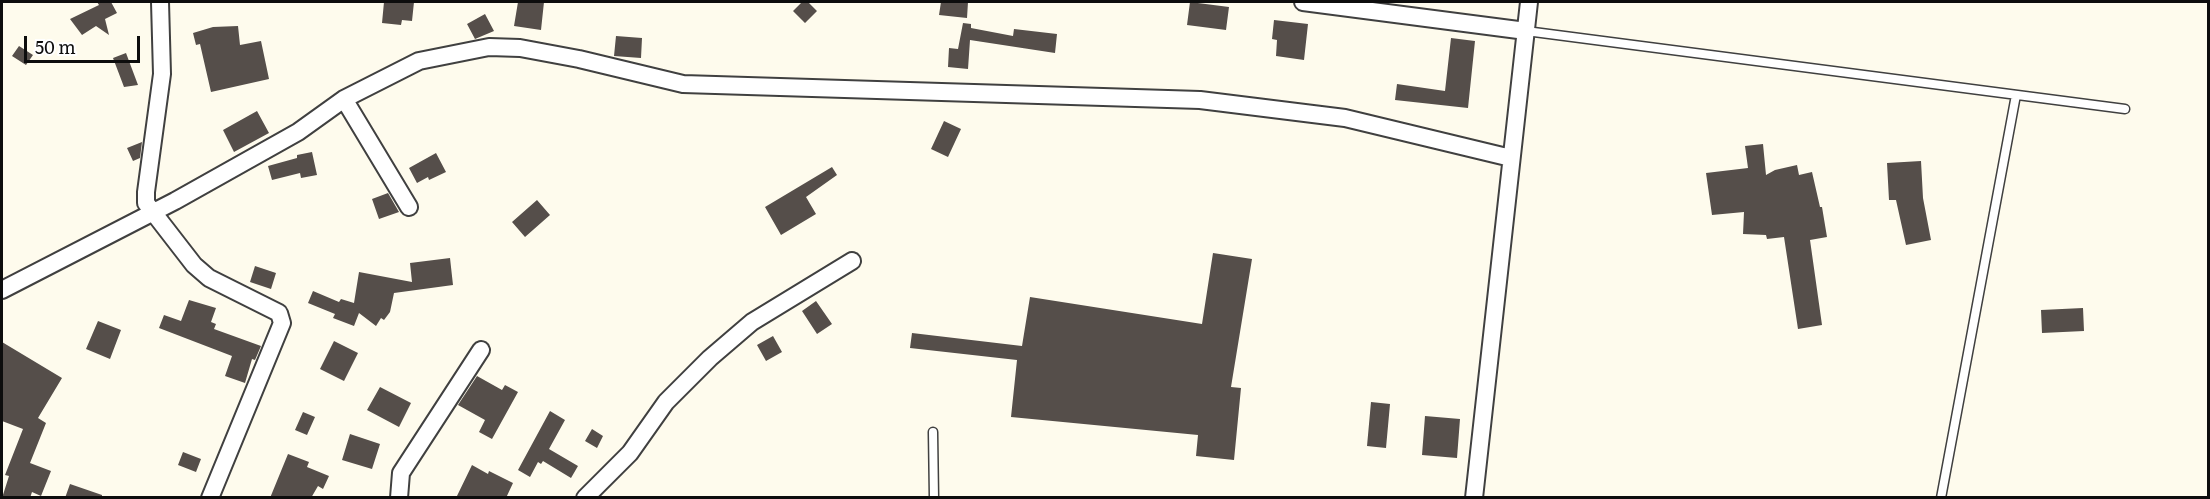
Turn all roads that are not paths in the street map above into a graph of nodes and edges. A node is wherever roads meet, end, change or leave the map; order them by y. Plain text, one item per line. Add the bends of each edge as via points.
1 (160, 2) edge
2 (1303, 2) edge
3 (1529, 2) edge
4 (1526, 31) junction
5 (2016, 95) junction
6 (344, 99) junction
7 (2125, 109) dead end
8 (1511, 158) junction
9 (409, 207) dead end
10 (151, 212) junction
11 (852, 261) dead end
12 (2, 290) edge
13 (481, 350) dead end
14 (933, 432) dead end
15 (210, 498) edge
16 (399, 498) edge
17 (585, 498) edge
18 (934, 498) edge
19 (1474, 498) edge
20 (1941, 498) edge

1 - 10 street via 162,74 146,192
2 - 4 street
3 - 4 street
4 - 5 lane
4 - 8 street
5 - 7 lane
5 - 20 lane
6 - 8 street via 419,61 489,47 520,48 682,84 1200,100 1345,118
6 - 9 street
6 - 10 street via 298,132
8 - 19 street
10 - 12 street
10 - 15 street via 182,252 209,278 279,313 281,318
11 - 17 street via 752,322 710,358 666,402 630,453
13 - 16 street via 401,472
14 - 18 lane

